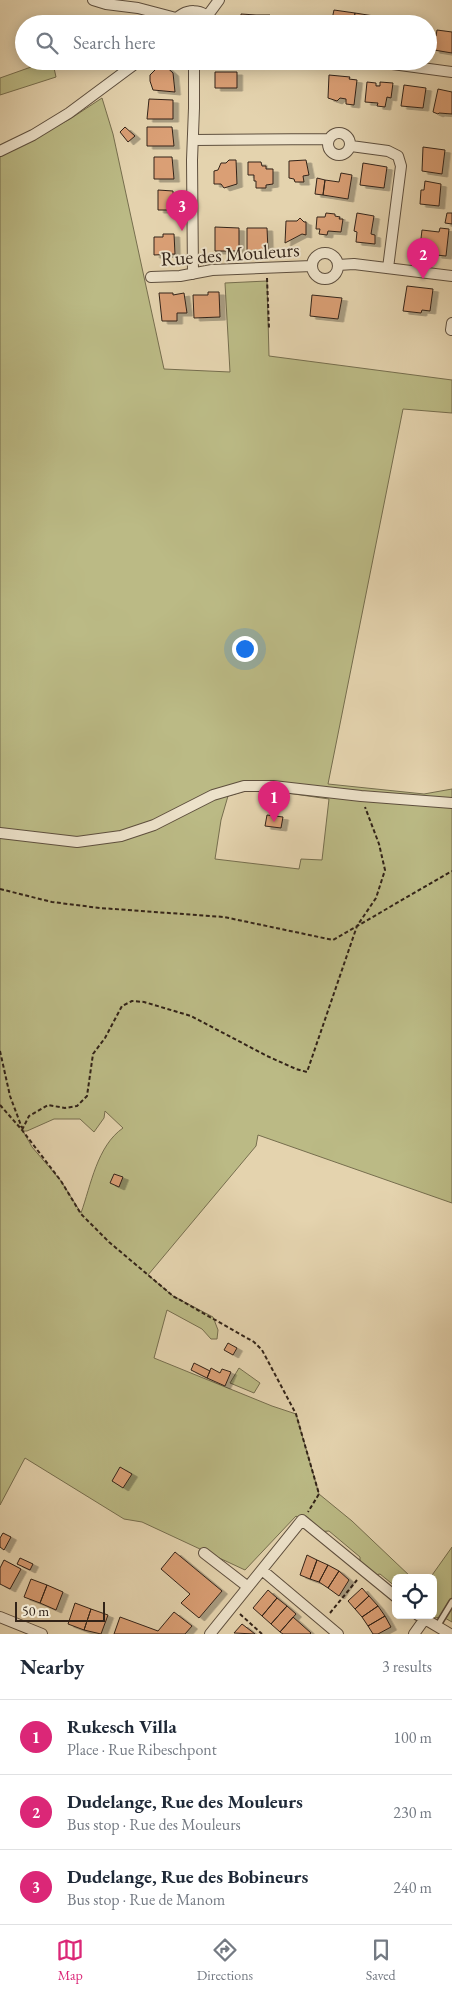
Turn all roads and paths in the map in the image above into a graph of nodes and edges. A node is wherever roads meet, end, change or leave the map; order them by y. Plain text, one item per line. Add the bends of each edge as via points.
1 (93, 0) edge
2 (219, 0) edge
3 (157, 15) edge
4 (181, 15) edge
5 (205, 15) edge
6 (213, 15) edge
7 (127, 70) edge
8 (194, 70) edge
9 (437, 70) edge
10 (452, 72) edge
11 (329, 139) junction
12 (193, 140) junction
13 (351, 146) junction
14 (0, 151) edge
15 (338, 265) junction
16 (312, 266) junction
17 (267, 268) junction
18 (388, 268) junction
19 (192, 274) junction
20 (452, 276) edge
21 (151, 277) dead end
22 (269, 328) dead end
23 (361, 796) junction
24 (452, 803) edge
25 (0, 834) edge
26 (452, 871) edge
27 (0, 889) edge
28 (357, 926) junction
29 (0, 1051) edge
30 (0, 1106) edge
31 (22, 1130) junction
32 (302, 1520) junction
33 (204, 1553) dead end
34 (262, 1570) junction
35 (364, 1572) junction
36 (248, 1587) junction
37 (392, 1594) edge
38 (452, 1602) edge
39 (232, 1607) junction
40 (0, 1617) edge
41 (420, 1619) edge
42 (425, 1619) edge
43 (323, 1621) junction
44 (438, 1625) junction
45 (42, 1634) edge
46 (210, 1634) edge
47 (262, 1634) edge
48 (338, 1634) edge
49 (414, 1634) edge
50 (450, 1634) edge

1 - 3 street
2 - 6 street
4 - 5 street via 192,10
7 - 14 street via 69,114
8 - 12 street
9 - 10 street
11 - 12 street
11 - 13 street via 343,133
11 - 13 street via 328,147 336,155 344,155
12 - 19 street
13 - 18 street via 388,151 398,156 401,166
15 - 16 street, Rue des Mouleurs via 333,256 324,253 316,257
15 - 16 street, Rue des Mouleurs via 334,275 325,279 316,275
15 - 18 street, Rue des Mouleurs
16 - 17 street, Rue des Mouleurs
17 - 19 street, Rue des Mouleurs
17 - 22 path
18 - 20 street, Rue des Mouleurs
19 - 21 street, Rue des Mouleurs
23 - 24 street
23 - 25 street via 244,786 213,795 154,825 121,836 77,842
23 - 28 path via 386,870 376,898
26 - 28 path
27 - 28 path via 52,902 224,917 333,940
28 - 31 path via 307,1072 267,1056 191,1016 132,1001 122,1006 93,1054 87,1096 77,1106 48,1105 29,1116
29 - 31 path
30 - 31 path
31 - 32 path via 62,1181 81,1214 109,1242 173,1296 254,1342 267,1357 296,1414 319,1494
32 - 34 street
32 - 35 street
33 - 36 street
34 - 36 street
34 - 43 street
35 - 37 street
35 - 43 path
36 - 39 street
38 - 44 lane
39 - 46 street
39 - 47 path
40 - 45 street
41 - 49 street
42 - 44 street
43 - 48 street
44 - 50 street

